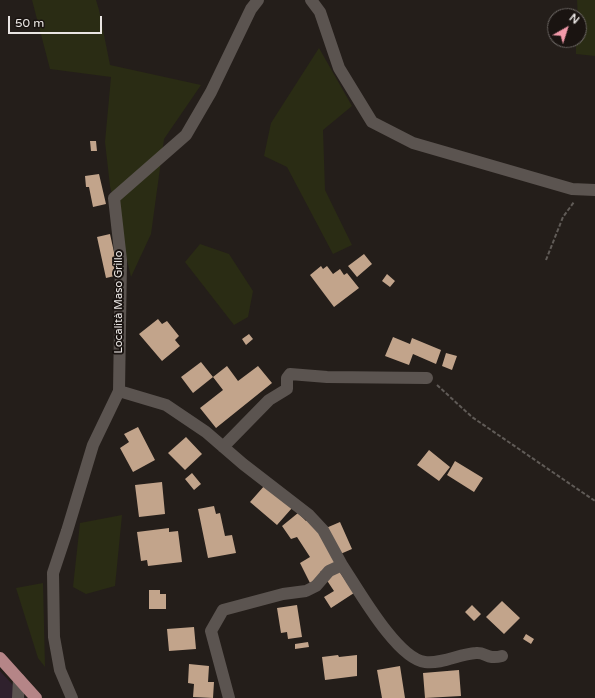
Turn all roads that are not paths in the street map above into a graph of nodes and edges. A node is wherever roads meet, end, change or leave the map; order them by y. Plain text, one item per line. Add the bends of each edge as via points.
1 (258, 0) edge
2 (312, 0) edge
3 (595, 190) edge
4 (427, 378) road end
5 (119, 391) junction
6 (223, 447) junction
7 (342, 565) junction
8 (502, 656) dead end
9 (0, 658) edge
10 (19, 679) junction
11 (18, 698) edge
12 (36, 698) edge
13 (72, 698) edge
14 (229, 698) edge

1 - 5 street, Località Maso Grillo via 186,135 114,198 121,260
2 - 3 street via 320,12 339,68 372,122 413,143 572,189
4 - 6 street via 290,374 287,378 287,389 269,400
5 - 6 street via 166,405
5 - 13 street, Località Maso Grillo via 93,444 53,573 54,637 60,670
6 - 7 street via 309,515 324,530
7 - 8 street via 390,637 406,655 424,662 448,660 477,653 492,658
7 - 14 street via 329,571 316,586 306,591 283,594 223,610 211,631
9 - 10 main road
10 - 11 street
10 - 12 main road

